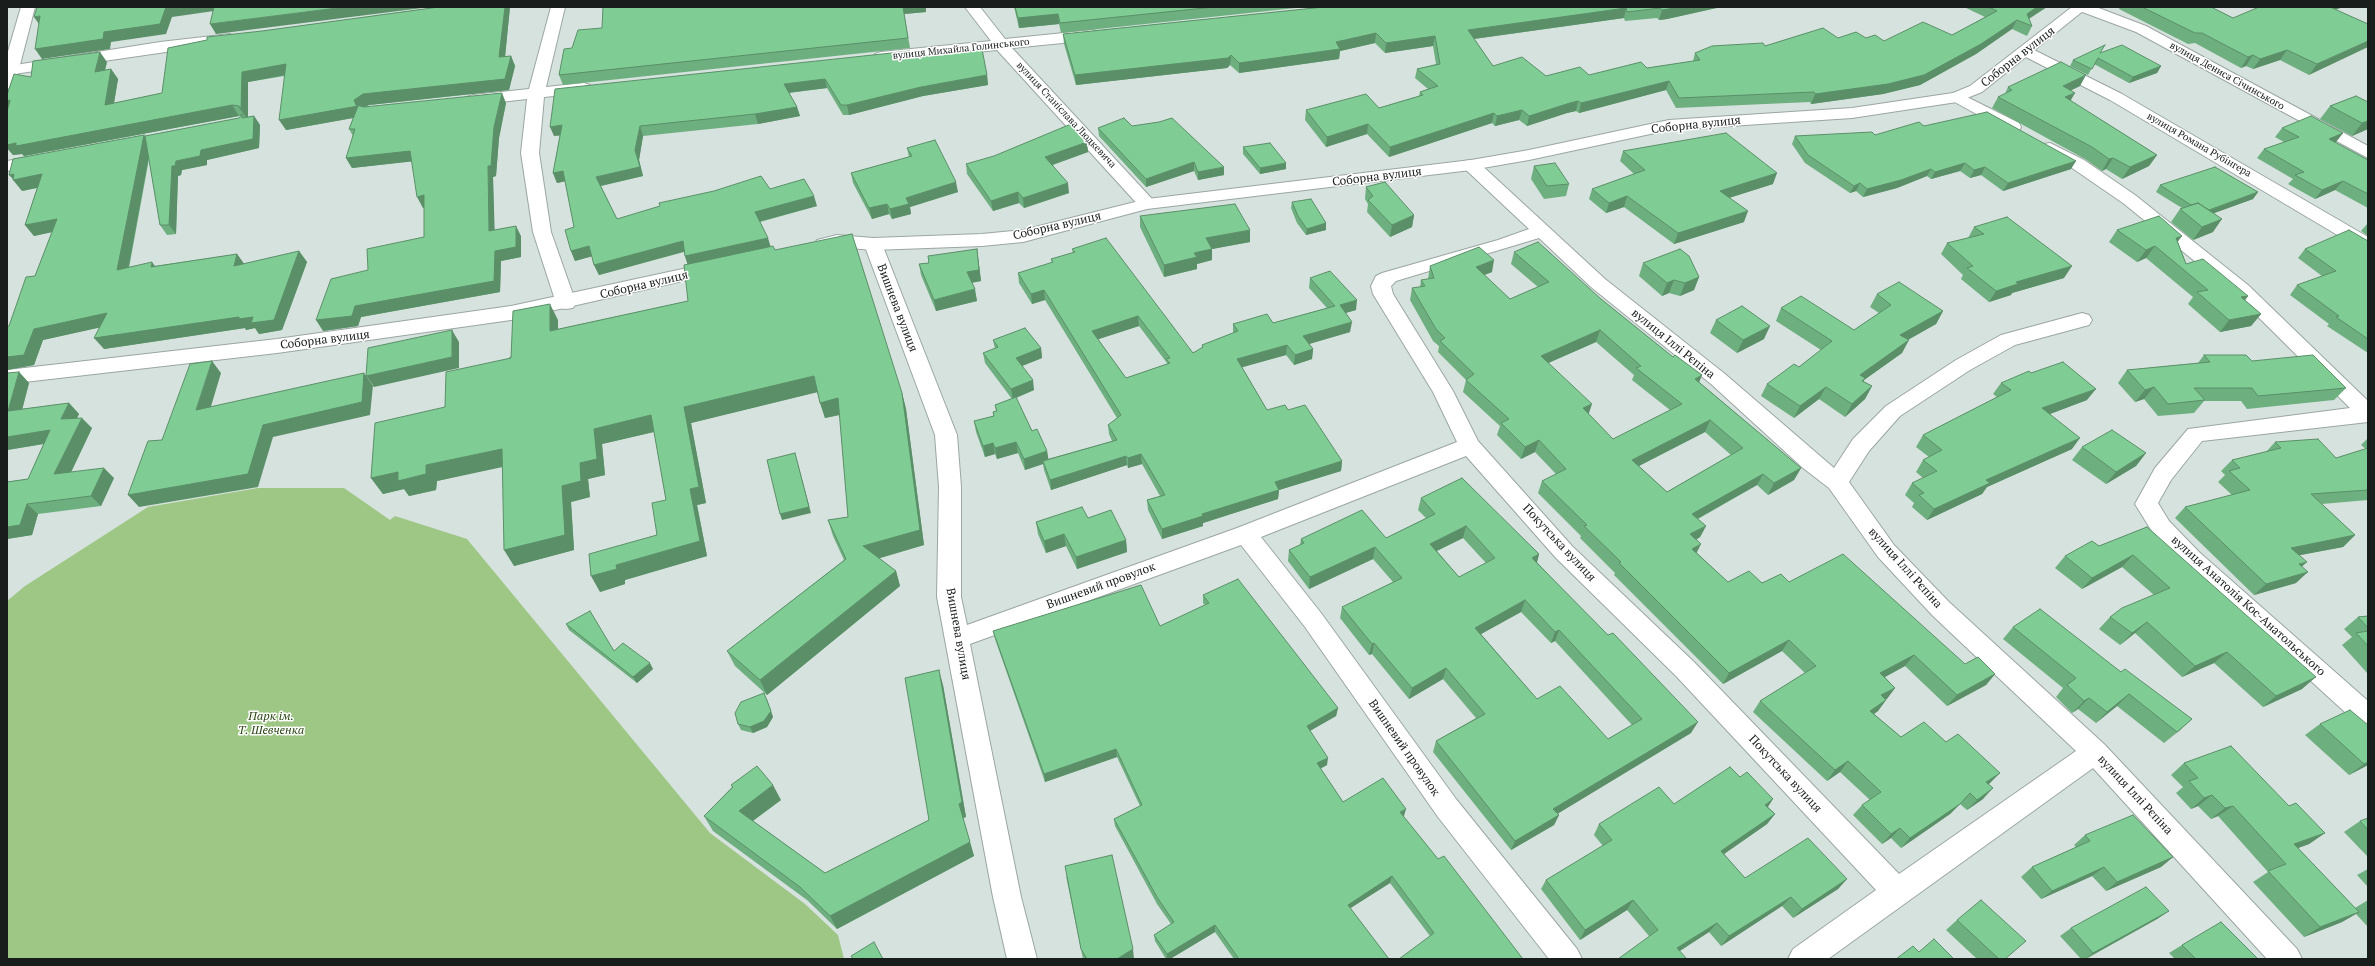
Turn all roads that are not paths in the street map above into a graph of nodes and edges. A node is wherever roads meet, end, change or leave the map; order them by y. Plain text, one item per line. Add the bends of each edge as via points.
1 (28, 7) edge
2 (558, 7) edge
3 (972, 7) edge
4 (2082, 7) edge
5 (1112, 33) edge
6 (245, 38) edge
7 (1002, 44) junction
8 (2026, 52) junction
9 (868, 58) edge
10 (8, 78) edge
11 (599, 87) edge
12 (536, 94) junction
13 (1957, 97) junction
14 (460, 101) edge
15 (2366, 150) edge
16 (54, 158) edge
17 (1471, 164) junction
18 (7, 166) edge
19 (1146, 204) junction
20 (1541, 231) junction
21 (873, 244) junction
22 (2368, 245) edge
23 (804, 248) edge
24 (736, 263) edge
25 (566, 303) junction
26 (2082, 320) dead end
27 (7, 378) edge
28 (2368, 414) edge
29 (1470, 446) junction
30 (1837, 482) junction
31 (1245, 534) junction
32 (957, 639) junction
33 (2368, 717) edge
34 (2095, 752) junction
35 (1898, 893) junction
36 (1022, 959) edge
37 (1567, 959) edge
38 (1803, 959) edge
39 (2286, 959) edge

1 - 10 street
2 - 12 street
3 - 7 street, вулиця Станіслава Людкевича
4 - 8 street, Соборна вулиця
4 - 15 street, вулиця Дениса Січинського via 2142,29
5 - 7 street, вулиця Михайла Голинського
6 - 10 street via 160,47
7 - 9 street, вулиця Михайла Голинського
7 - 19 street, вулиця Станіслава Людкевича
8 - 13 street, Соборна вулиця via 1976,89
8 - 22 street, вулиця Романа Рубінгера via 2116,97
11 - 12 street
12 - 14 street
12 - 25 street via 530,153 540,222
13 - 17 street, Соборна вулиця via 1852,112 1669,125 1529,155
13 - 28 street via 2078,164 2129,199 2240,289
16 - 18 street
17 - 19 street, Соборна вулиця
17 - 20 street, вулиця Іллі Рєпіна
19 - 21 street, Соборна вулиця via 1023,236
20 - 29 street, Покутська вулиця via 1506,244 1389,277 1383,280 1381,286 1389,306 1443,392
20 - 30 street, вулиця Іллі Рєпіна via 1598,283 1718,379
21 - 23 street, Соборна вулиця via 837,241
21 - 32 street, Вишнева вулиця via 946,435 950,488 949,597
24 - 25 street, Соборна вулиця
25 - 27 street, Соборна вулиця via 344,337
26 - 30 street via 2008,340 1893,411 1861,445
28 - 33 street, вулиця Анатолія Кос-Анатольського via 2196,434 2162,474 2146,504 2161,526 2191,558
29 - 31 street, Вишневий провулок
29 - 35 street, Покутська вулиця via 1564,552 1685,669
30 - 34 street, вулиця Іллі Рєпіна via 1886,551 1936,604
31 - 32 street, Вишневий провулок
31 - 37 street, Вишневий провулок via 1313,620 1447,808
32 - 36 street, Вишнева вулиця via 1007,897
34 - 35 street
34 - 39 street, вулиця Іллі Рєпіна
35 - 38 street

